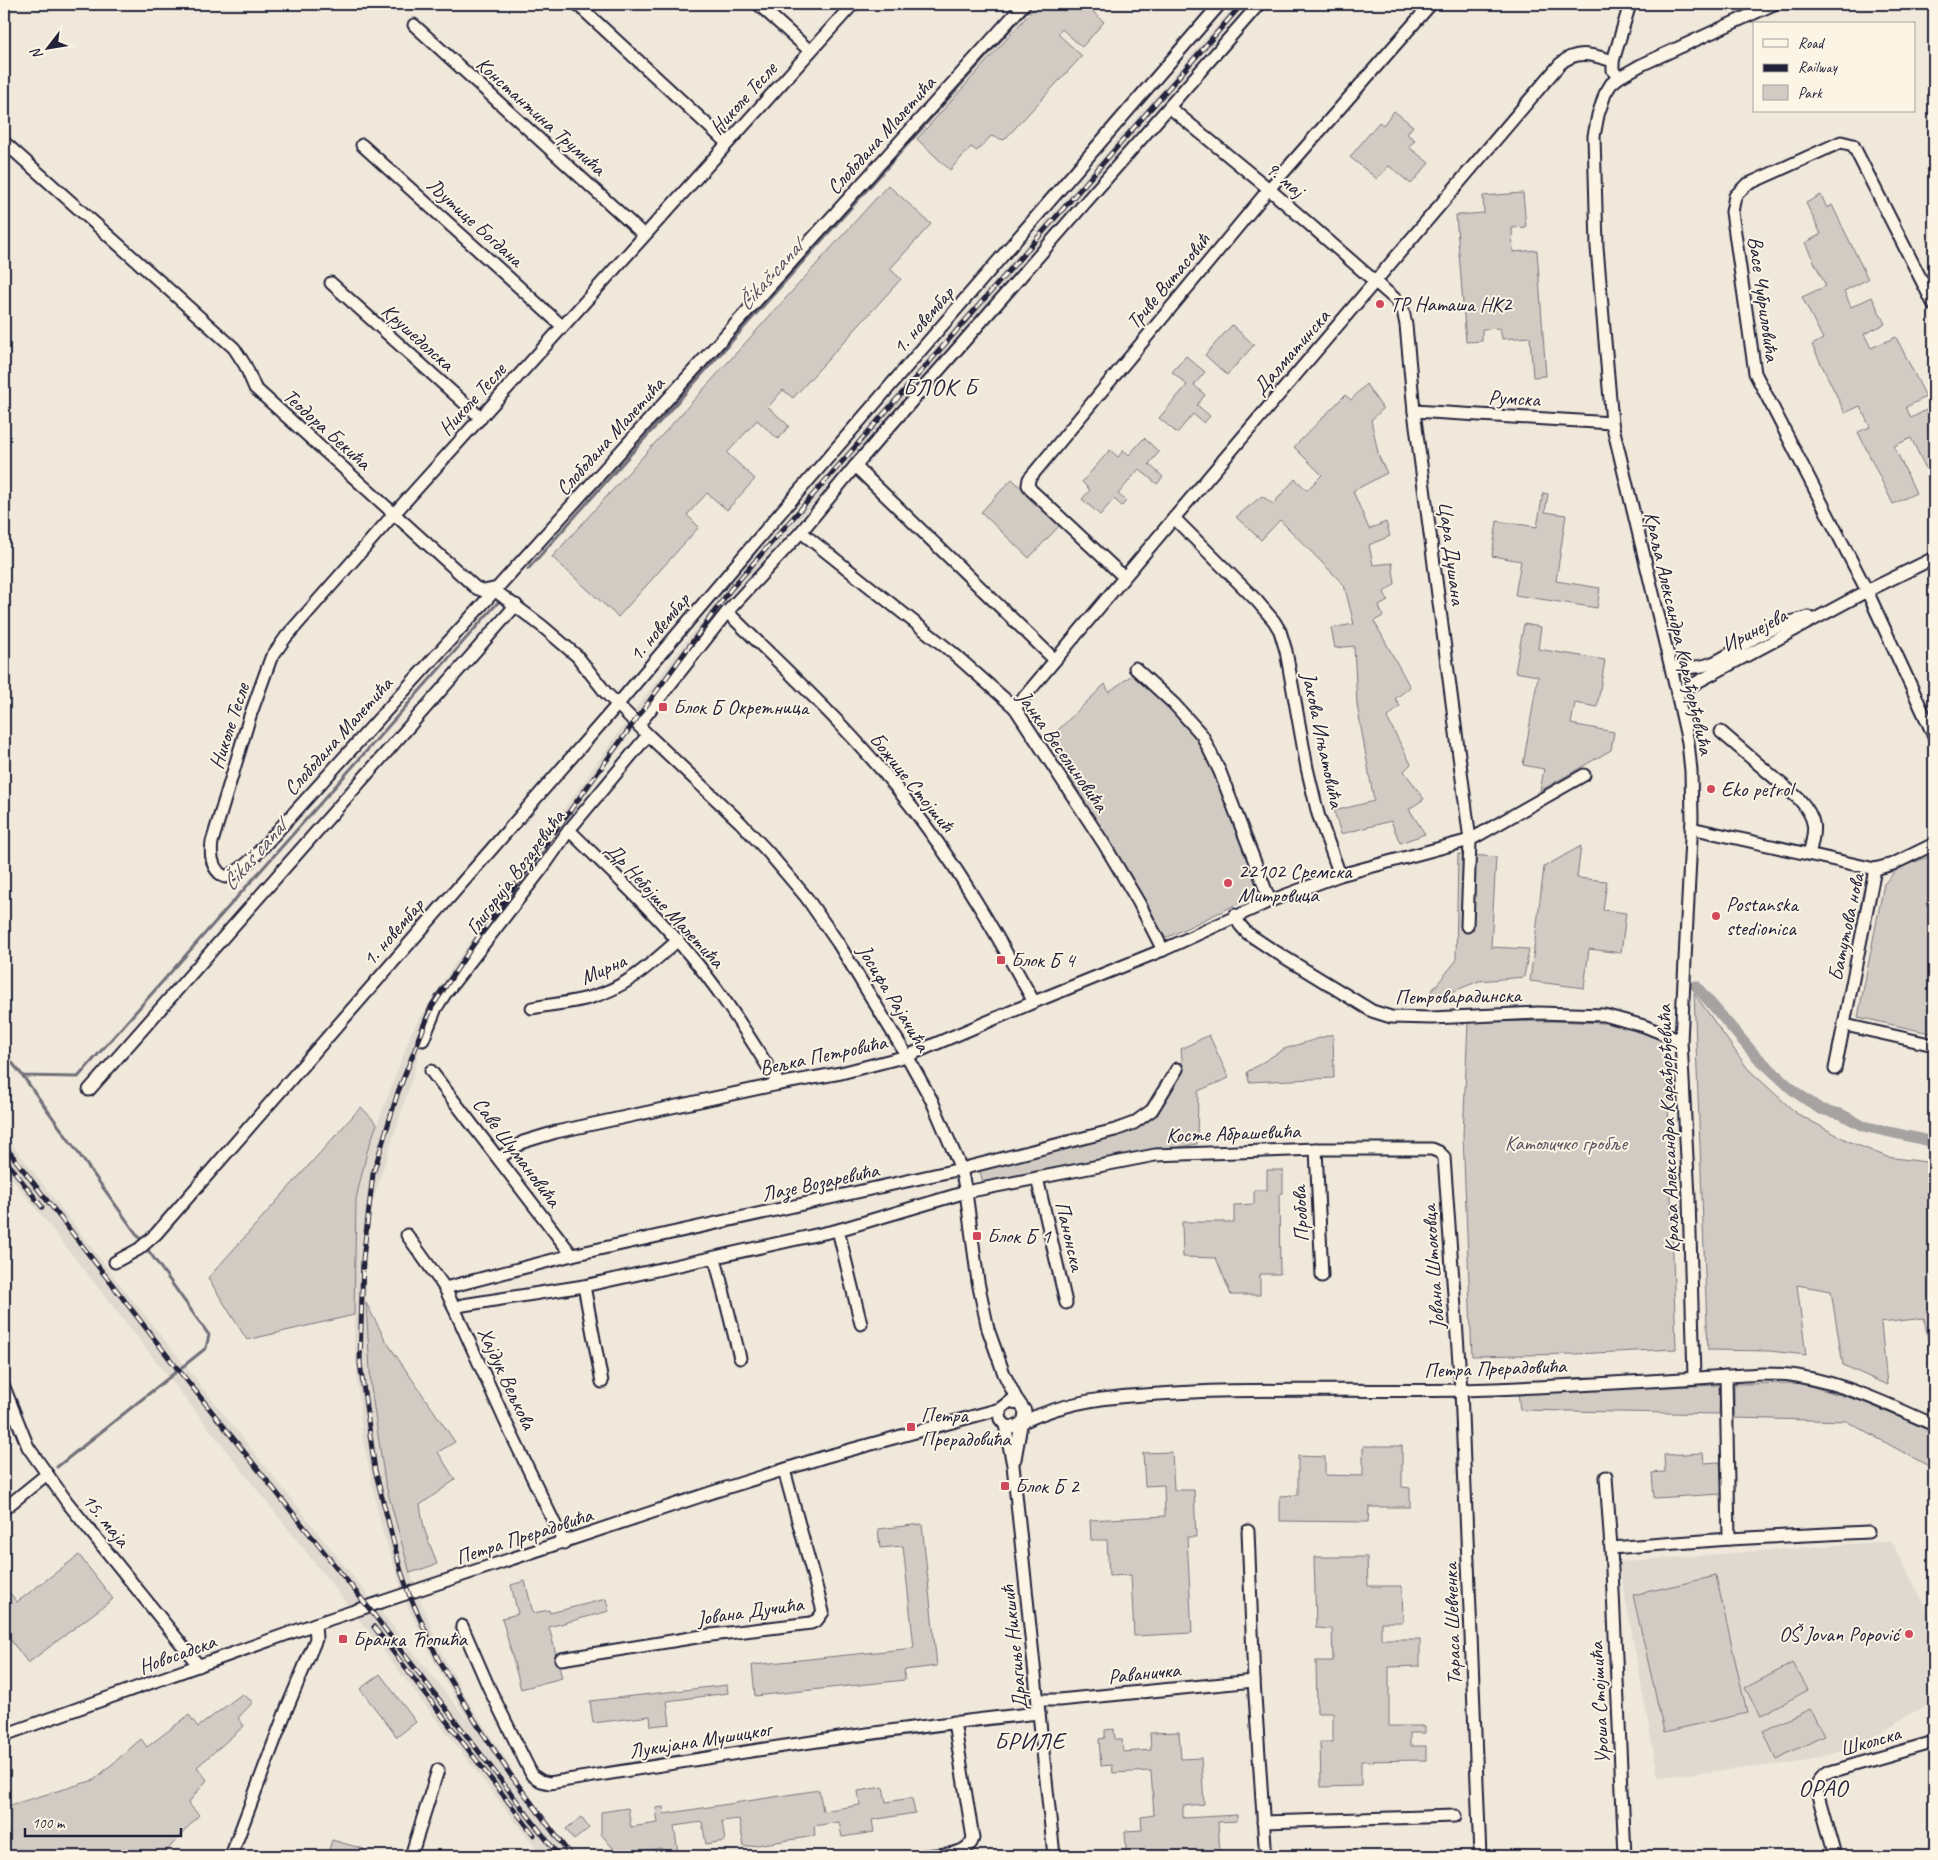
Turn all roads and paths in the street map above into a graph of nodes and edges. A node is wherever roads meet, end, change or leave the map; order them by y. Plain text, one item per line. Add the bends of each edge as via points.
1 (577, 4) edge
2 (758, 4) edge
3 (853, 4) edge
4 (1024, 4) edge
5 (1220, 4) edge
6 (1259, 4) edge
7 (1431, 4) edge
8 (1630, 4) edge
9 (1774, 4) edge
10 (414, 25) dead end
11 (810, 51) junction
12 (1612, 61) junction
13 (1618, 78) junction
14 (1169, 107) junction
15 (4, 142) edge
16 (727, 143) junction
17 (362, 145) dead end
18 (1269, 189) junction
19 (644, 235) junction
20 (1375, 282) junction
21 (331, 283) dead end
22 (1934, 305) edge
23 (562, 326) junction
24 (1414, 411) junction
25 (481, 418) junction
26 (1612, 423) junction
27 (855, 466) junction
28 (393, 514) junction
29 (1174, 518) junction
30 (801, 532) junction
31 (1934, 558) edge
32 (1124, 578) junction
33 (496, 591) junction
34 (1867, 591) junction
35 (514, 604) junction
36 (727, 612) junction
37 (1822, 614) junction
38 (1055, 660) junction
39 (1135, 668) dead end
40 (1671, 668) junction
41 (1677, 693) junction
42 (618, 704) junction
43 (1016, 708) junction
44 (639, 724) junction
45 (1721, 732) dead end
46 (648, 735) junction
47 (1934, 736) edge
48 (1584, 775) dead end
49 (1691, 828) junction
50 (569, 830) junction
51 (1470, 840) junction
52 (1934, 844) edge
53 (1809, 854) junction
54 (216, 869) joint
55 (1875, 869) junction
56 (1340, 875) junction
57 (1270, 901) junction
58 (1236, 915) junction
59 (1467, 926) dead end
60 (678, 940) junction
61 (1163, 950) junction
62 (1034, 1002) junction
63 (532, 1008) dead end
64 (1845, 1025) junction
65 (423, 1040) dead end
66 (1681, 1041) junction
67 (1934, 1045) edge
68 (907, 1056) junction
69 (1177, 1069) dead end
70 (1835, 1069) dead end
71 (431, 1071) dead end
72 (779, 1084) junction
73 (90, 1090) dead end
74 (1316, 1149) junction
75 (1432, 1149) joint
76 (499, 1158) junction
77 (961, 1169) junction
78 (1037, 1178) junction
79 (966, 1192) junction
80 (838, 1230) junction
81 (407, 1235) dead end
82 (572, 1255) junction
83 (715, 1258) junction
84 (115, 1262) dead end
85 (1322, 1276) dead end
86 (584, 1286) junction
87 (445, 1288) junction
88 (1066, 1303) dead end
89 (454, 1308) junction
90 (861, 1324) dead end
91 (998, 1356) junction
92 (740, 1358) dead end
93 (1726, 1376) junction
94 (1694, 1378) junction
95 (602, 1382) dead end
96 (4, 1387) edge
97 (1461, 1390) junction
98 (1021, 1405) junction
99 (1002, 1406) junction
100 (1050, 1410) junction
101 (955, 1422) junction
102 (1022, 1423) junction
103 (1004, 1424) junction
104 (1934, 1425) edge
105 (1013, 1465) junction
106 (784, 1470) junction
107 (47, 1474) junction
108 (1606, 1477) dead end
109 (4, 1509) edge
110 (1248, 1531) dead end
111 (1868, 1532) dead end
112 (1729, 1539) junction
113 (564, 1543) junction
114 (1611, 1548) junction
115 (364, 1608) joint
116 (315, 1624) junction
117 (462, 1626) dead end
118 (561, 1659) dead end
119 (199, 1666) junction
120 (1254, 1681) junction
121 (1038, 1700) junction
122 (1039, 1713) junction
123 (954, 1722) junction
124 (4, 1735) edge
125 (1934, 1742) edge
126 (438, 1770) dead end
127 (1455, 1816) dead end
128 (1263, 1822) junction
129 (1265, 1845) dead end
130 (231, 1856) edge
131 (411, 1856) edge
132 (922, 1856) edge
133 (1054, 1856) edge
134 (1480, 1856) edge
135 (1625, 1856) edge
136 (1835, 1856) edge

1 - 16 street
2 - 11 street
3 - 11 street, Николе Тесле
4 - 33 street, Слободана Малетића
5 - 42 street, 1. новембар
6 - 14 street, 1. новембар
7 - 18 street, Триве Витасовић
8 - 12 street
9 - 13 street, Краља Александра Карађорђевића
10 - 19 street, Константина Трумића
11 - 16 street, Николе Тесле
12 - 13 street
12 - 20 street, Далматинска via 1582,53 1560,64
13 - 26 street, Краља Александра Карађорђевића via 1605,94 1594,136 1597,247
14 - 18 street, 9. мај
14 - 27 street, 1. новембар
15 - 28 street, Теодора Бекића via 234,348 255,388
16 - 19 street, Николе Тесле
17 - 23 street, Љутице Богдана
18 - 20 street, 9. мај
18 - 32 street, Триве Витасовић via 1029,479 1031,490
19 - 23 street, Николе Тесле
20 - 24 street, Цара Душана via 1403,310
20 - 29 street, Далматинска
21 - 25 street, Крушедолска
22 - 34 street, Васе Чубриловића via 1853,145 1841,142 1746,185 1735,196 1732,212 1756,373
23 - 25 street, Николе Тесле
24 - 26 street, Румска
24 - 51 street, Цара Душана
25 - 28 street, Николе Тесле
26 - 40 street, Краља Александра Карађорђевића
27 - 30 street, 1. новембар
27 - 38 street
28 - 33 street, Теодора Бекића via 476,588
28 - 54 street, Николе Тесле via 271,658 212,842
29 - 32 street, Далматинска
29 - 56 street, Јакова Игњатовића via 1262,607 1280,631 1318,814
30 - 36 street, 1. новембар
30 - 43 street, Јанка Веселиновића via 953,653
31 - 34 street, Иринејева
32 - 38 street, Далматинска
33 - 35 street, Теодора Бекића
33 - 54 street, Слободана Малетића via 254,857 240,870 226,876
34 - 37 street, Иринејева
34 - 47 street, Васе Чубриловића
35 - 42 street, Теодора Бекића via 577,656
35 - 73 street
36 - 44 street, 1. новембар
36 - 62 street, Божице Стојшић via 814,697 907,801 963,880
37 - 40 street, Иринејева via 1774,628 1712,664
37 - 41 street, Иринејева
38 - 43 street, Далматинска
39 - 57 street via 1174,704 1202,736 1220,772
40 - 41 street, Краља Александра Карађорђевића
41 - 49 street, Краља Александра Карађорђевића via 1688,742
42 - 44 street, Теодора Бекића
42 - 84 street, 1. новембар via 156,1234 139,1250
43 - 61 street, Јанка Веселиновића via 1104,844
44 - 46 street, Јосифа Рајачића
45 - 53 street via 1808,809 1815,828
46 - 50 street, Глигорија Возаревића
46 - 68 street, Јосифа Рајачића via 740,822 806,897
48 - 51 street
49 - 53 street
49 - 66 street, Краља Александра Карађорђевића
50 - 60 street, Др Небојше Малетића
50 - 65 street, Глигорија Возаревића via 445,994
51 - 56 street
51 - 59 street
52 - 55 street, Батутова нова
53 - 55 street
55 - 64 street, Батутова нова
56 - 57 street, Вељка Петровића
57 - 58 street, Вељка Петровића
58 - 61 street, Вељка Петровића
58 - 66 street, Петроварадинска via 1240,926 1270,949 1382,1016 1604,1015
60 - 63 street, Мирна via 637,976 617,987 592,997
60 - 72 street, Др Небојше Малетића via 732,1010
61 - 62 street, Вељка Петровића
62 - 68 street, Вељка Петровића
64 - 67 street
64 - 70 street, Батутова нова
66 - 94 street, Краља Александра Карађорђевића
68 - 72 street, Вељка Петровића
68 - 77 street, Јосифа Рајачића via 932,1100
69 - 77 street, Лазе Возаревића via 1152,1110 1134,1123
71 - 76 street, Саве Шумановића
72 - 76 street, Вељка Петровића via 556,1132 523,1142
74 - 75 street, Косте Абрашевића
74 - 78 street, Косте Абрашевића via 1155,1155
74 - 85 street, Пробова
75 - 97 street, Јована Штоковца via 1444,1157
76 - 82 street, Саве Шумановића
77 - 79 street, Јосифа Рајачића
77 - 82 street, Лазе Возаревића
78 - 79 street
78 - 88 street, Панонска
79 - 80 street
79 - 91 street, Јосифа Рајачића via 978,1282 988,1329
80 - 83 street
80 - 90 street
81 - 87 street, Хајдук Вељкова
82 - 87 street, Лазе Возаревића
83 - 86 street
83 - 92 street
86 - 89 street
86 - 95 street
87 - 89 street, Хајдук Вељкова
89 - 113 street, Хајдук Вељкова
91 - 98 street, Јосифа Рајачића
91 - 99 street, Јосифа Рајачића via 1004,1380
93 - 94 street, Петра Прерадовића
93 - 104 street, Петра Прерадовића via 1796,1376 1833,1384 1870,1396
93 - 112 street
94 - 97 street, Петра Прерадовића
96 - 107 street, 15. маја via 28,1448
97 - 100 street, Петра Прерадовића via 1177,1393 1104,1398
97 - 134 street, Тараса Шевченка
98 - 99 street via 1012,1401
98 - 100 street, Петра Прерадовића via 1033,1410
98 - 102 street via 1025,1414
99 - 101 street, Петра Прерадовића
99 - 103 street via 999,1416
100 - 102 street, Петра Прерадовића
101 - 103 street, Петра Прерадовића via 984,1420
101 - 106 street, Петра Прерадовића
102 - 103 street via 1013,1428
102 - 105 street, Драгиње Никшић
103 - 105 street, Драгиње Никшић
105 - 121 street, Драгиње Никшић
106 - 113 street, Петра Прерадовића
106 - 118 street, Јована Дучића via 823,1612 818,1620
107 - 109 street
107 - 119 street, 15. маја
108 - 114 street, Уроша Стојшића
110 - 120 street
111 - 112 street
112 - 114 street
113 - 115 street, Петра Прерадовића
114 - 135 street, Уроша Стојшића
115 - 116 street, Новосадска
116 - 119 street, Новосадска
116 - 130 street via 316,1638
117 - 123 street, Лукијана Мушицког via 532,1775 549,1783
119 - 124 street, Новосадска
120 - 121 street, Раваничка
120 - 128 street
121 - 122 street, Драгиње Никшић
122 - 123 street, Лукијана Мушицког
122 - 133 street, Драгиње Никшић
123 - 132 street via 973,1838 971,1845 964,1850
125 - 136 street, Школска via 1830,1772 1818,1781 1816,1788
126 - 131 street
127 - 128 street
128 - 129 street

